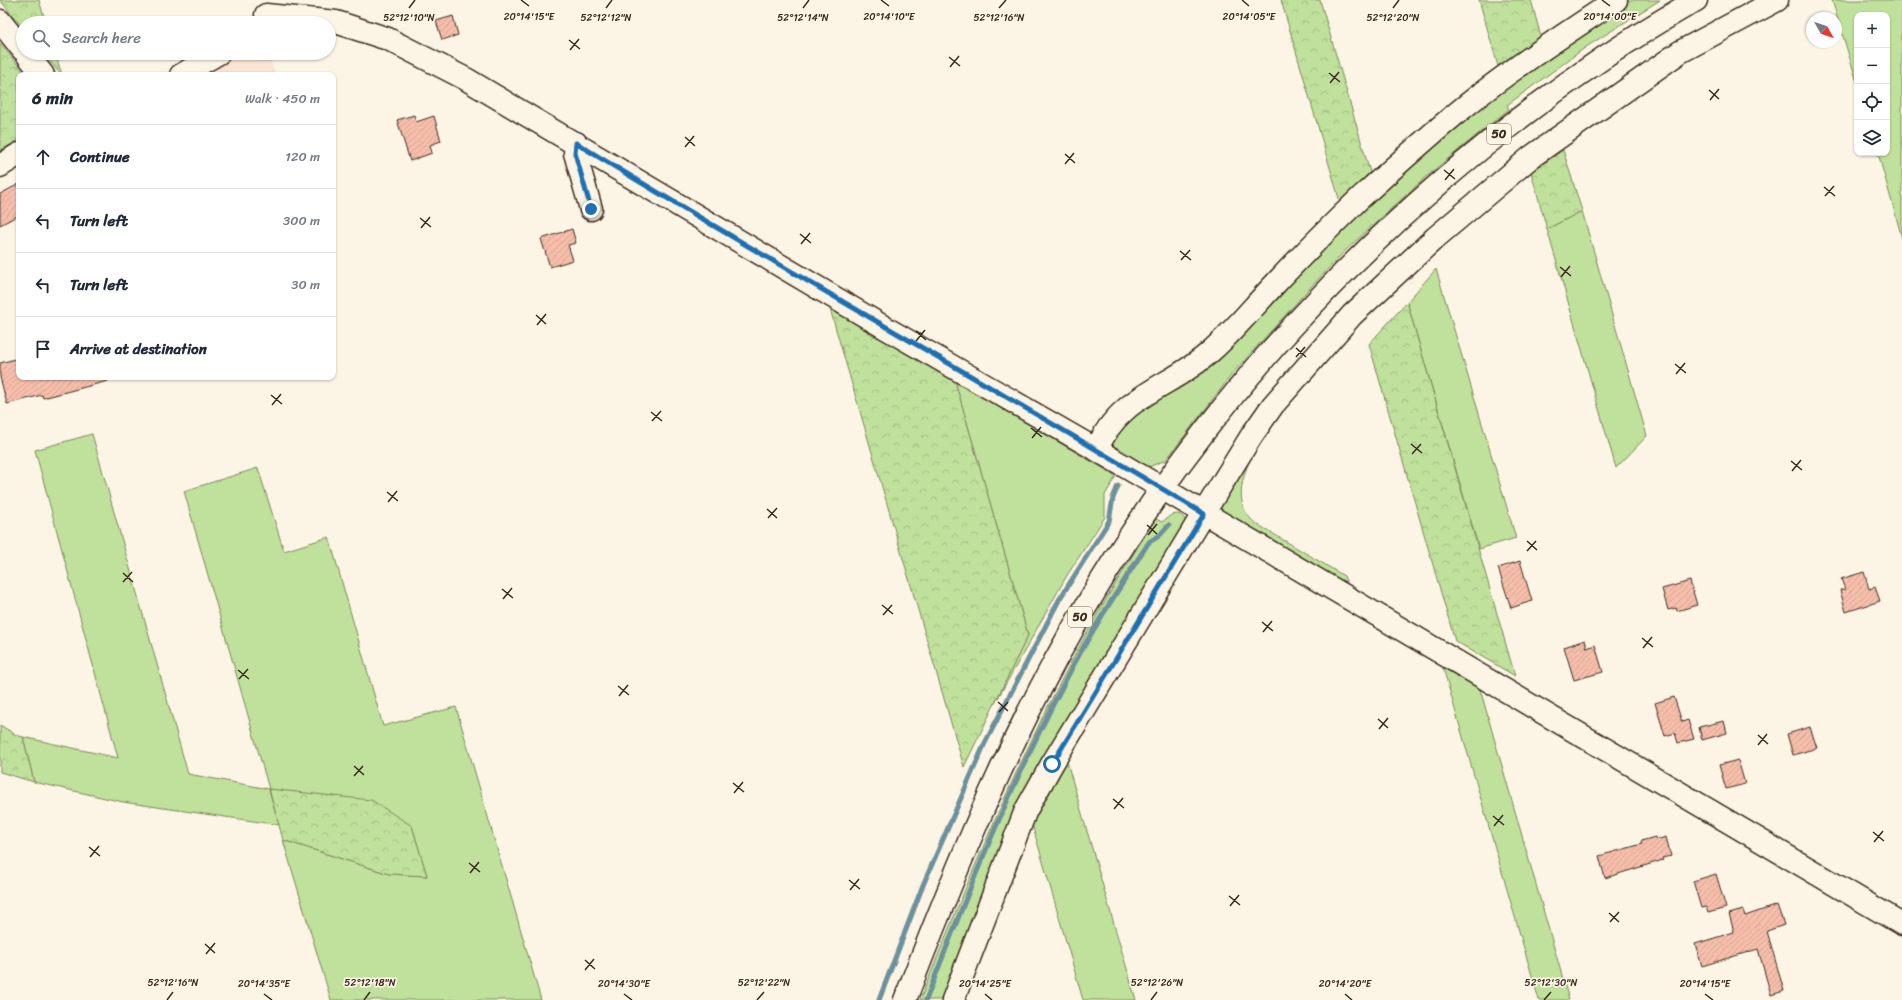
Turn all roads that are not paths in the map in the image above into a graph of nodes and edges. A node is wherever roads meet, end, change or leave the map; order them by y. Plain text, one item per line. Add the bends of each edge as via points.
1 (1616, 0) edge
2 (1696, 0) edge
3 (1777, 0) edge
4 (267, 13) edge
5 (290, 16) edge
6 (0, 21) edge
7 (336, 22) edge
8 (16, 41) edge
9 (31, 60) edge
10 (207, 60) edge
11 (41, 72) edge
12 (186, 72) edge
13 (576, 143) junction
14 (16, 156) edge
15 (0, 166) edge
16 (591, 209) dead end
17 (1097, 450) junction
18 (1162, 488) junction
19 (1204, 514) junction
20 (1902, 924) edge
21 (905, 1000) edge
22 (953, 1000) edge

1 - 17 street via 1546,46 1462,108 1358,200 1202,360 1126,408 1102,437
2 - 18 street, 50 via 1568,83 1509,126 1426,194 1357,259 1276,346 1197,440
3 - 19 street via 1680,52 1531,158 1435,238 1352,315 1295,379 1252,435
4 - 5 street
6 - 8 street
7 - 13 street via 388,39 466,79
9 - 11 street
10 - 12 street
13 - 16 street via 575,153
13 - 17 street via 889,330
14 - 15 street
17 - 18 street
18 - 19 street
18 - 21 street, 50 via 1056,659 966,848
19 - 20 street
19 - 22 street via 1026,810

